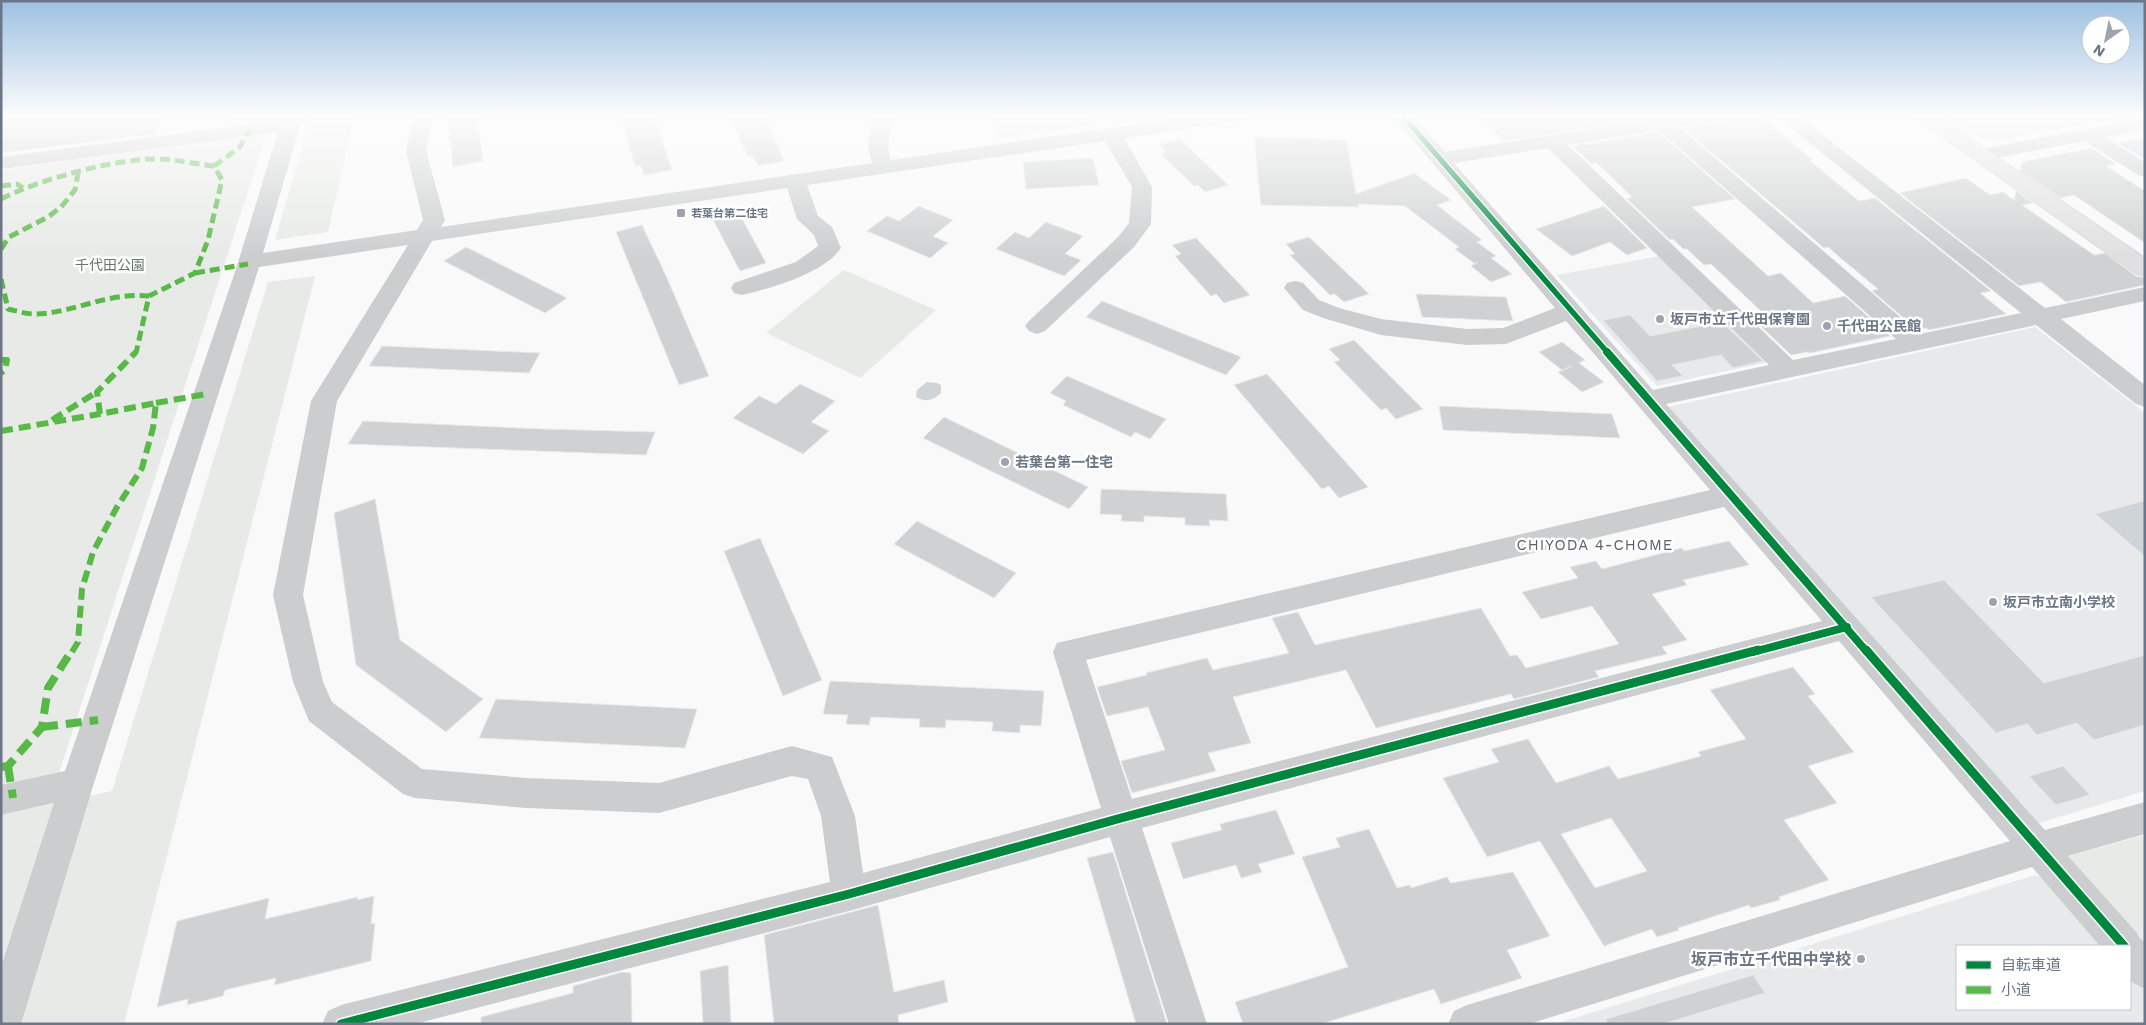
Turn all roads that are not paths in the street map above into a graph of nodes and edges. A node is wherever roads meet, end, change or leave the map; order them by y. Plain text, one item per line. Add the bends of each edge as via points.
1 (279, 163) edge
2 (419, 163) edge
3 (883, 163) edge
4 (908, 163) edge
5 (1130, 163) edge
6 (1444, 163) edge
7 (1576, 163) edge
8 (1709, 163) edge
9 (1846, 163) edge
10 (1992, 163) edge
11 (2132, 163) edge
12 (884, 167) junction
13 (2145, 171) edge
14 (796, 180) junction
15 (425, 236) junction
16 (249, 262) junction
17 (2145, 269) edge
18 (742, 288) dead end
19 (1295, 288) dead end
20 (2145, 294) edge
21 (1572, 310) junction
22 (2039, 315) junction
23 (1037, 326) dead end
24 (1915, 342) junction
25 (1787, 369) junction
26 (2145, 398) edge
27 (1650, 399) junction
28 (1730, 495) junction
29 (1847, 627) junction
30 (77, 783) junction
31 (1, 800) edge
32 (1122, 818) junction
33 (2145, 818) edge
34 (2040, 848) junction
35 (849, 894) junction
36 (2123, 945) edge
37 (2131, 954) edge
38 (2145, 971) edge
39 (2, 1024) edge
40 (341, 1024) edge
41 (1188, 1024) edge
42 (1467, 1024) edge

1 - 16 street
2 - 15 street via 434,220
3 - 12 street
4 - 12 street
5 - 23 street via 1142,187 1140,224 1126,242
6 - 21 street
7 - 25 street
8 - 24 street
9 - 22 street
10 - 17 main road
11 - 13 street
12 - 14 street
14 - 15 street
14 - 18 street via 808,219 824,232 830,248 804,267
15 - 16 street
15 - 35 street via 324,401 288,596 308,682 320,711 415,783 526,793 659,798 792,761 820,767 838,816
16 - 30 street
19 - 21 street via 1311,305 1380,327 1467,337 1506,336
20 - 22 street
21 - 27 street
22 - 24 street
22 - 26 street
24 - 25 street
25 - 27 street
27 - 28 street
28 - 29 street
28 - 32 street via 1068,652
29 - 32 street
29 - 34 street
30 - 31 street
30 - 39 street
32 - 35 street
32 - 41 street
33 - 34 street
34 - 36 street
34 - 42 street
35 - 40 street
37 - 38 street

